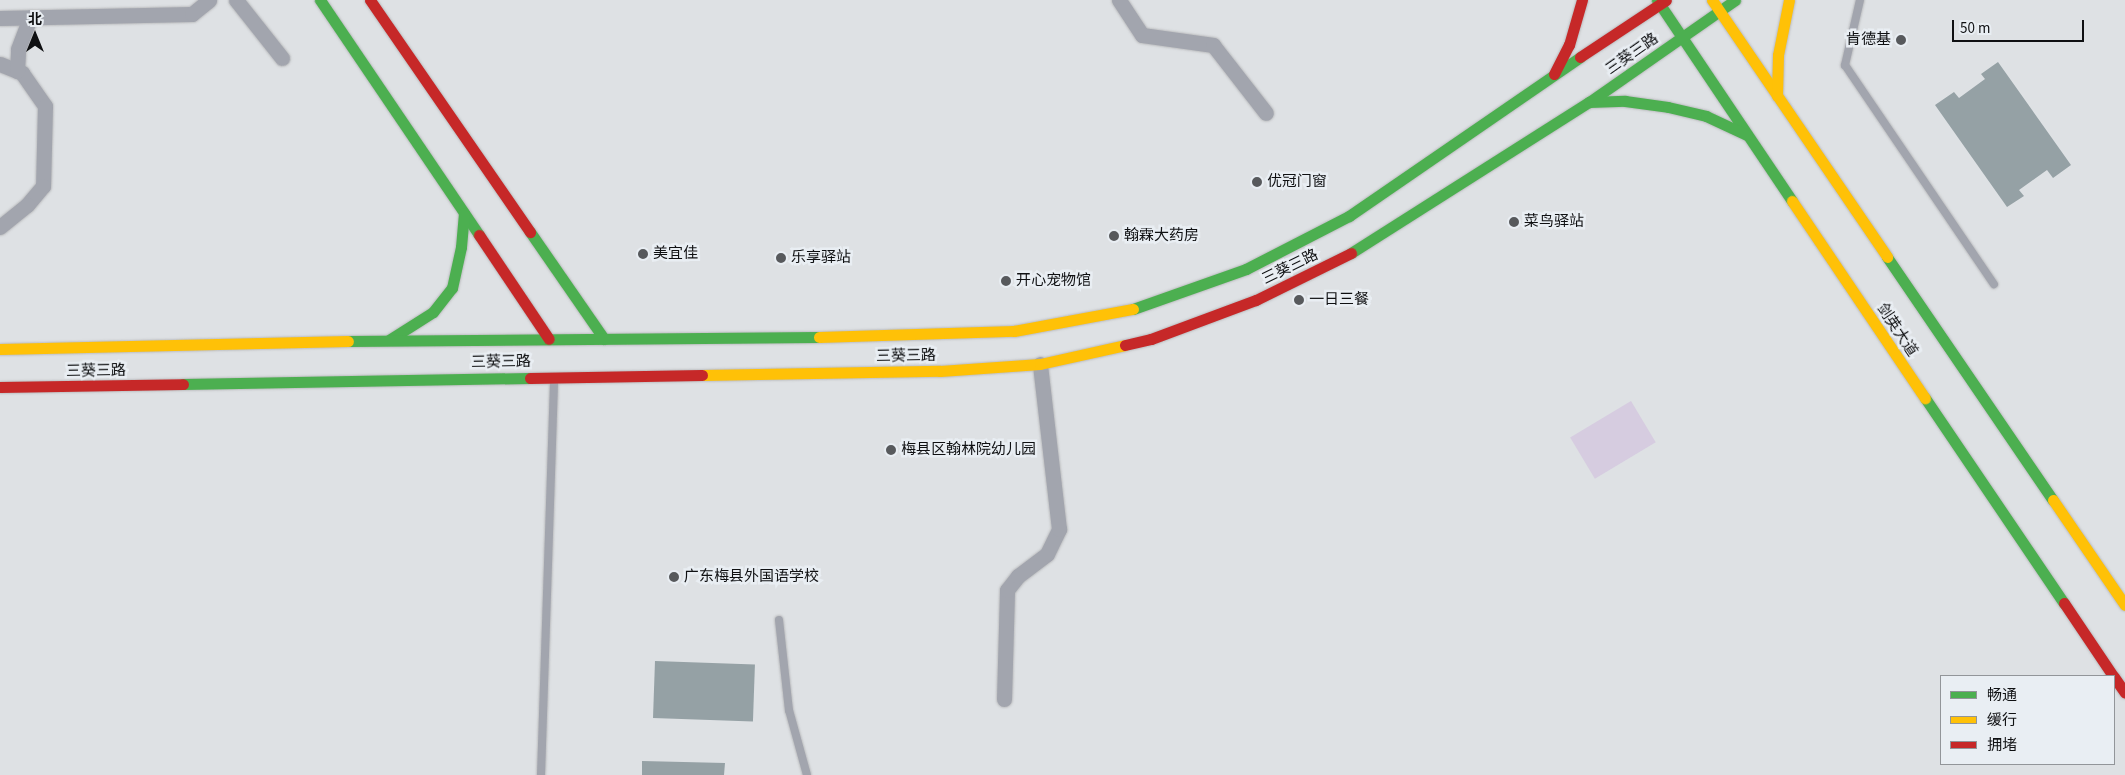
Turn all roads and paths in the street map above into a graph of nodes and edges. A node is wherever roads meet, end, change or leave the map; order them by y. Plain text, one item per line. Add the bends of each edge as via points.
1 (209, 0) edge
2 (236, 0) edge
3 (320, 0) edge
4 (370, 0) edge
5 (1119, 0) edge
6 (1582, 0) edge
7 (1712, 0) edge
8 (1735, 0) edge
9 (1789, 0) edge
10 (1860, 0) edge
11 (1661, 2) edge
12 (1720, 11) junction
13 (30, 17) junction
14 (0, 18) edge
15 (1682, 38) junction
16 (282, 58) dead end
17 (0, 64) edge
18 (18, 71) junction
19 (1554, 74) junction
20 (1777, 96) junction
21 (1589, 102) junction
22 (1266, 113) dead end
23 (1747, 135) junction
24 (464, 213) junction
25 (0, 227) edge
26 (1994, 284) dead end
27 (549, 339) junction
28 (604, 339) junction
29 (389, 340) junction
30 (0, 349) edge
31 (1040, 364) junction
32 (554, 376) junction
33 (0, 387) edge
34 (2125, 605) edge
35 (780, 620) dead end
36 (2113, 675) edge
37 (2115, 678) edge
38 (2125, 693) edge
39 (1004, 699) dead end
40 (541, 775) edge
41 (806, 775) edge

1 - 13 street via 192,14
2 - 16 street
3 - 24 street
4 - 28 street
5 - 22 street via 1142,35 1213,45
6 - 19 street via 1568,45
7 - 12 street
8 - 12 street, 三葵三路
9 - 20 street via 1778,55
10 - 26 lane via 1845,65
11 - 15 street, 剑英大道
11 - 19 street, 三葵三路
12 - 15 street, 三葵三路
12 - 20 street
13 - 14 street
13 - 18 street via 18,49
15 - 21 street, 三葵三路
15 - 23 street, 剑英大道
17 - 18 street
18 - 25 street via 45,106 43,186 27,206
19 - 28 street, 三葵三路 via 1349,216 1246,269 1131,310 1014,331 840,337
20 - 34 street
21 - 23 street via 1624,101 1668,107 1706,116
21 - 31 street, 三葵三路 via 1342,258 1256,300 1151,339
23 - 36 street, 剑英大道
24 - 27 street
24 - 29 street via 452,288 433,312
27 - 28 street, 三葵三路
27 - 29 street, 三葵三路
29 - 30 street, 三葵三路
31 - 32 street, 三葵三路 via 930,371
31 - 39 street via 1059,529 1047,554 1018,576 1007,590
32 - 33 street, 三葵三路
32 - 40 lane
35 - 41 lane via 789,710
37 - 38 street, 剑英大道

